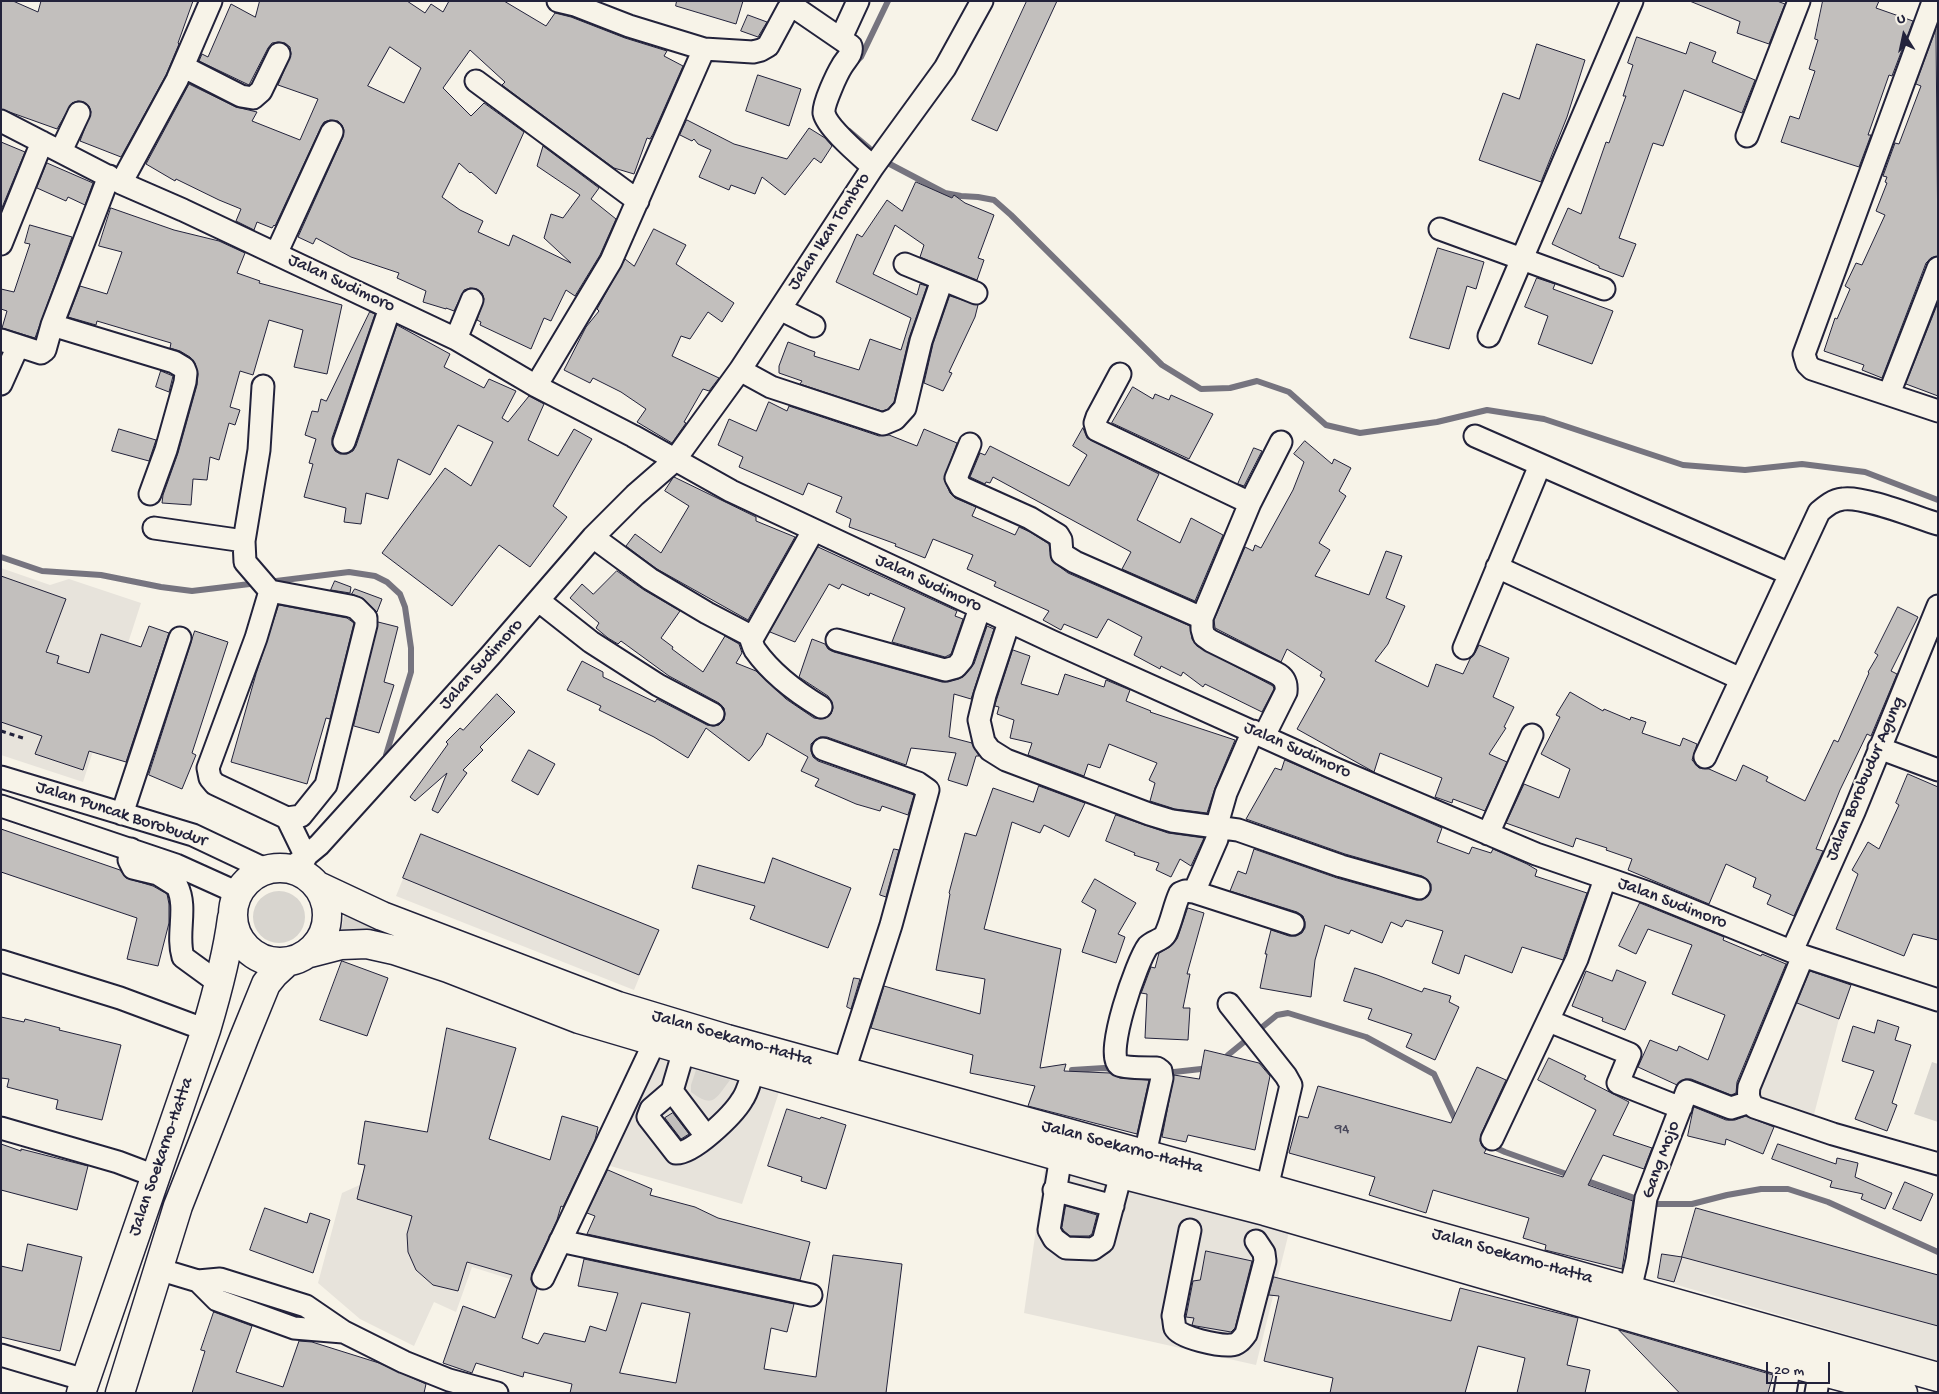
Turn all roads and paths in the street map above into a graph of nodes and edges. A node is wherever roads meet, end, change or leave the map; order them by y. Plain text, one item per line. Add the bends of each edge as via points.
1 (210, 1) edge
2 (858, 1) edge
3 (982, 1) edge
4 (1632, 1) edge
5 (1799, 1) edge
6 (1933, 1) edge
7 (570, 2) edge
8 (1938, 3) edge
9 (841, 38) junction
10 (704, 49) junction
11 (280, 54) dead end
12 (184, 67) junction
13 (476, 81) dead end
14 (79, 113) dead end
15 (1, 121) edge
16 (332, 132) dead end
17 (1747, 136) dead end
18 (42, 142) junction
19 (61, 151) junction
20 (873, 167) junction
21 (115, 179) junction
22 (638, 201) junction
23 (1440, 229) dead end
24 (1, 244) edge
25 (276, 254) junction
26 (1521, 258) junction
27 (904, 264) dead end
28 (1938, 268) edge
29 (942, 280) junction
30 (1604, 289) dead end
31 (976, 293) dead end
32 (472, 300) dead end
33 (390, 308) junction
34 (780, 309) junction
35 (52, 326) junction
36 (814, 326) dead end
37 (1489, 336) dead end
38 (456, 339) junction
39 (10, 343) edge
40 (740, 370) junction
41 (1120, 374) dead end
42 (1, 384) edge
43 (263, 386) dead end
44 (536, 386) junction
45 (1889, 394) junction
46 (1938, 411) edge
47 (1474, 436) dead end
48 (344, 442) dead end
49 (1281, 442) dead end
50 (970, 444) dead end
51 (674, 460) junction
52 (1540, 465) junction
53 (150, 494) dead end
54 (1250, 504) junction
55 (1938, 524) edge
56 (154, 528) dead end
57 (812, 531) junction
58 (593, 537) junction
59 (244, 541) junction
60 (1497, 567) junction
61 (1790, 574) junction
62 (268, 588) junction
63 (539, 601) junction
64 (1938, 606) edge
65 (980, 608) junction
66 (1202, 618) junction
67 (1009, 622) junction
68 (180, 638) dead end
69 (752, 639) junction
70 (837, 640) dead end
71 (1464, 648) dead end
72 (1741, 679) junction
73 (821, 707) dead end
74 (713, 714) dead end
75 (1, 731) edge
76 (1259, 734) junction
77 (1532, 735) dead end
78 (23, 738) dead end
79 (1879, 748) junction
80 (823, 749) dead end
81 (1705, 756) dead end
82 (1938, 770) edge
83 (3, 785) edge
84 (1, 806) edge
85 (122, 814) junction
86 (294, 817) junction
87 (1217, 828) junction
88 (1488, 834) junction
89 (131, 849) junction
90 (293, 862) junction
91 (1605, 879) junction
92 (318, 886) junction
93 (1419, 888) dead end
94 (1194, 892) junction
95 (235, 906) junction
96 (1293, 924) dead end
97 (1798, 954) junction
98 (299, 957) junction
99 (1, 961) edge
100 (220, 984) junction
101 (1938, 1000) edge
102 (1229, 1004) dead end
103 (1549, 1021) junction
104 (206, 1030) junction
105 (655, 1041) junction
106 (684, 1050) junction
107 (754, 1070) junction
108 (844, 1071) junction
109 (672, 1091) junction
110 (1684, 1099) junction
111 (1750, 1102) junction
112 (1, 1128) edge
113 (706, 1136) junction
114 (1492, 1139) dead end
115 (1145, 1154) junction
116 (1061, 1156) junction
117 (1938, 1164) edge
118 (1121, 1174) junction
119 (155, 1176) junction
120 (1267, 1188) junction
121 (1054, 1190) junction
122 (1113, 1206) junction
123 (1368, 1229) junction
124 (1190, 1230) dead end
125 (560, 1241) junction
126 (1256, 1241) dead end
127 (158, 1269) junction
128 (543, 1278) dead end
129 (1630, 1290) junction
130 (811, 1295) dead end
131 (1, 1355) edge
132 (1790, 1362) junction
133 (1938, 1377) edge
134 (1818, 1381) edge
135 (83, 1386) edge
136 (120, 1393) edge
137 (497, 1393) edge
138 (1785, 1393) edge
139 (1903, 1393) edge

1 - 12 street
2 - 9 street
3 - 20 street, Jalan Ikan Tombro via 945,68
4 - 26 street
5 - 17 street
6 - 8 street
6 - 45 street via 1804,354 1812,369
7 - 10 street via 629,26
9 - 10 street via 792,7 787,10 768,46 761,50
9 - 20 street via 851,46 852,52 841,67 824,112 833,128
10 - 22 street
11 - 12 street via 261,91 253,98 241,96
12 - 21 street
13 - 22 street
14 - 19 street
15 - 18 street, Jalan Sudimoro
16 - 25 street
18 - 19 street, Jalan Sudimoro
18 - 24 street
19 - 21 street, Jalan Sudimoro
20 - 34 street, Jalan Ikan Tombro
21 - 25 street, Jalan Sudimoro
21 - 35 street
22 - 44 street via 615,254
23 - 26 street
25 - 33 street, Jalan Sudimoro
26 - 30 street
26 - 37 street
27 - 29 street
28 - 45 street
29 - 31 street
29 - 40 street via 921,341 905,408 891,421 883,424 771,388
32 - 38 street
33 - 38 street, Jalan Sudimoro
33 - 48 street
34 - 36 street
34 - 40 street, Jalan Ikan Tombro
35 - 39 street via 44,352
35 - 53 street via 174,362 184,368 186,378
38 - 44 street, Jalan Sudimoro
39 - 42 street
40 - 51 street, Jalan Ikan Tombro
41 - 54 street via 1097,417 1098,431
43 - 59 street via 259,450
44 - 51 street, Jalan Sudimoro
45 - 46 street
47 - 52 street
49 - 54 street
50 - 66 street via 956,478 961,487 1030,518 1058,535 1062,554 1075,562
51 - 57 street, Jalan Sudimoro
51 - 58 street, Jalan Sudimoro
52 - 60 street
52 - 61 street
54 - 66 street
55 - 61 street via 1856,498 1829,503 1819,512
56 - 59 street
57 - 65 street, Jalan Sudimoro
57 - 69 street
58 - 63 street, Jalan Sudimoro
58 - 69 street via 650,579
59 - 62 street via 248,567
60 - 71 street
60 - 72 street
61 - 72 street
62 - 86 street via 256,638 208,768 215,784
62 - 86 street via 350,606 366,618 326,785
63 - 74 street via 591,642 658,685
63 - 90 street, Jalan Sudimoro
64 - 79 street, Jalan Borobudur Agung
65 - 67 street, Jalan Sudimoro
65 - 70 street via 962,660 951,669
66 - 76 street via 1202,632 1206,638 1276,673 1287,686
67 - 76 street, Jalan Sudimoro
67 - 87 street via 978,720 984,742 990,750 1006,760 1149,814
68 - 85 street
69 - 73 street via 754,648 776,674 797,693
72 - 81 street
75 - 78 path
76 - 87 street via 1226,793
76 - 88 street, Jalan Sudimoro
77 - 88 street
79 - 82 street
79 - 97 street, Jalan Borobudur Agung
80 - 108 street via 918,783 928,790 891,925
83 - 85 street, Jalan Puncak Borobudur
84 - 89 street, Jalan Puncak Borobudur
85 - 90 street, Jalan Puncak Borobudur
86 - 90 street via 305,839
87 - 93 street via 1238,830 1341,866
87 - 94 street via 1217,839
88 - 91 street, Jalan Sudimoro
89 - 95 street, Jalan Puncak Borobudur via 176,865
89 - 100 street via 128,860 133,868 158,874 177,886 182,901 182,957
90 - 92 main road, Jalan Soekarno-Hatta
90 - 95 main road via 250,879
91 - 97 street, Jalan Sudimoro via 1649,893
91 - 103 street via 1577,959
92 - 98 main road, Jalan Soekarno-Hatta via 328,908 328,921 319,944
92 - 108 main road, Jalan Soekarno-Hatta via 382,916 618,1006
94 - 96 street
94 - 115 street via 1180,893 1165,935 1148,946 1120,1020 1114,1054 1118,1064 1157,1068 1161,1075
95 - 98 main road, Jalan Soekarno-Hatta via 235,932 251,953 271,962
95 - 100 main road, Jalan Soekarno-Hatta
97 - 101 street, Jalan Sudimoro
97 - 111 street, Jalan Borobudur Agung via 1749,1087
98 - 105 main road, Jalan Soekarno-Hatta via 341,945 367,944 394,950 579,1019
98 - 127 main road, Jalan Soekarno-Hatta via 274,974 262,993 178,1206
99 - 104 street via 120,998
100 - 104 main road, Jalan Soekarno-Hatta
102 - 120 street via 1291,1085
103 - 110 street via 1630,1054 1618,1083
103 - 114 street
104 - 119 main road, Jalan Soekarno-Hatta
105 - 106 main road, Jalan Soekarno-Hatta
105 - 125 street
106 - 107 main road, Jalan Soekarno-Hatta
106 - 109 street
107 - 113 street via 743,1099 721,1126
107 - 116 main road, Jalan Soekarno-Hatta
108 - 115 main road, Jalan Soekarno-Hatta
109 - 113 street
109 - 113 street via 651,1109 648,1117 676,1153 685,1152
110 - 111 street via 1732,1108
110 - 129 street, Gang Mojo via 1645,1204
111 - 117 street via 1754,1107 1833,1134
112 - 119 street
115 - 120 main road, Jalan Soekarno-Hatta
116 - 118 main road, Jalan Soekarno-Hatta
116 - 121 street
118 - 122 street
118 - 123 main road, Jalan Soekarno-Hatta via 1265,1211
119 - 135 main road, Jalan Soekarno-Hatta
120 - 123 main road, Jalan Soekarno-Hatta
121 - 122 street
121 - 122 street via 1048,1230 1066,1248 1093,1249 1103,1242
123 - 129 main road, Jalan Soekarno-Hatta
123 - 132 main road, Jalan Soekarno-Hatta
124 - 126 street via 1173,1316 1175,1328 1183,1336 1208,1342 1232,1345 1246,1334 1265,1261
125 - 128 street
125 - 130 street
127 - 136 main road, Jalan Soekarno-Hatta
127 - 137 street via 198,1281 220,1279 306,1306 344,1332 404,1362 448,1380
129 - 133 main road, Jalan Soekarno-Hatta
131 - 135 street
132 - 134 main road, Jalan Soekarno-Hatta
132 - 138 street
134 - 139 main road, Jalan Soekarno-Hatta

